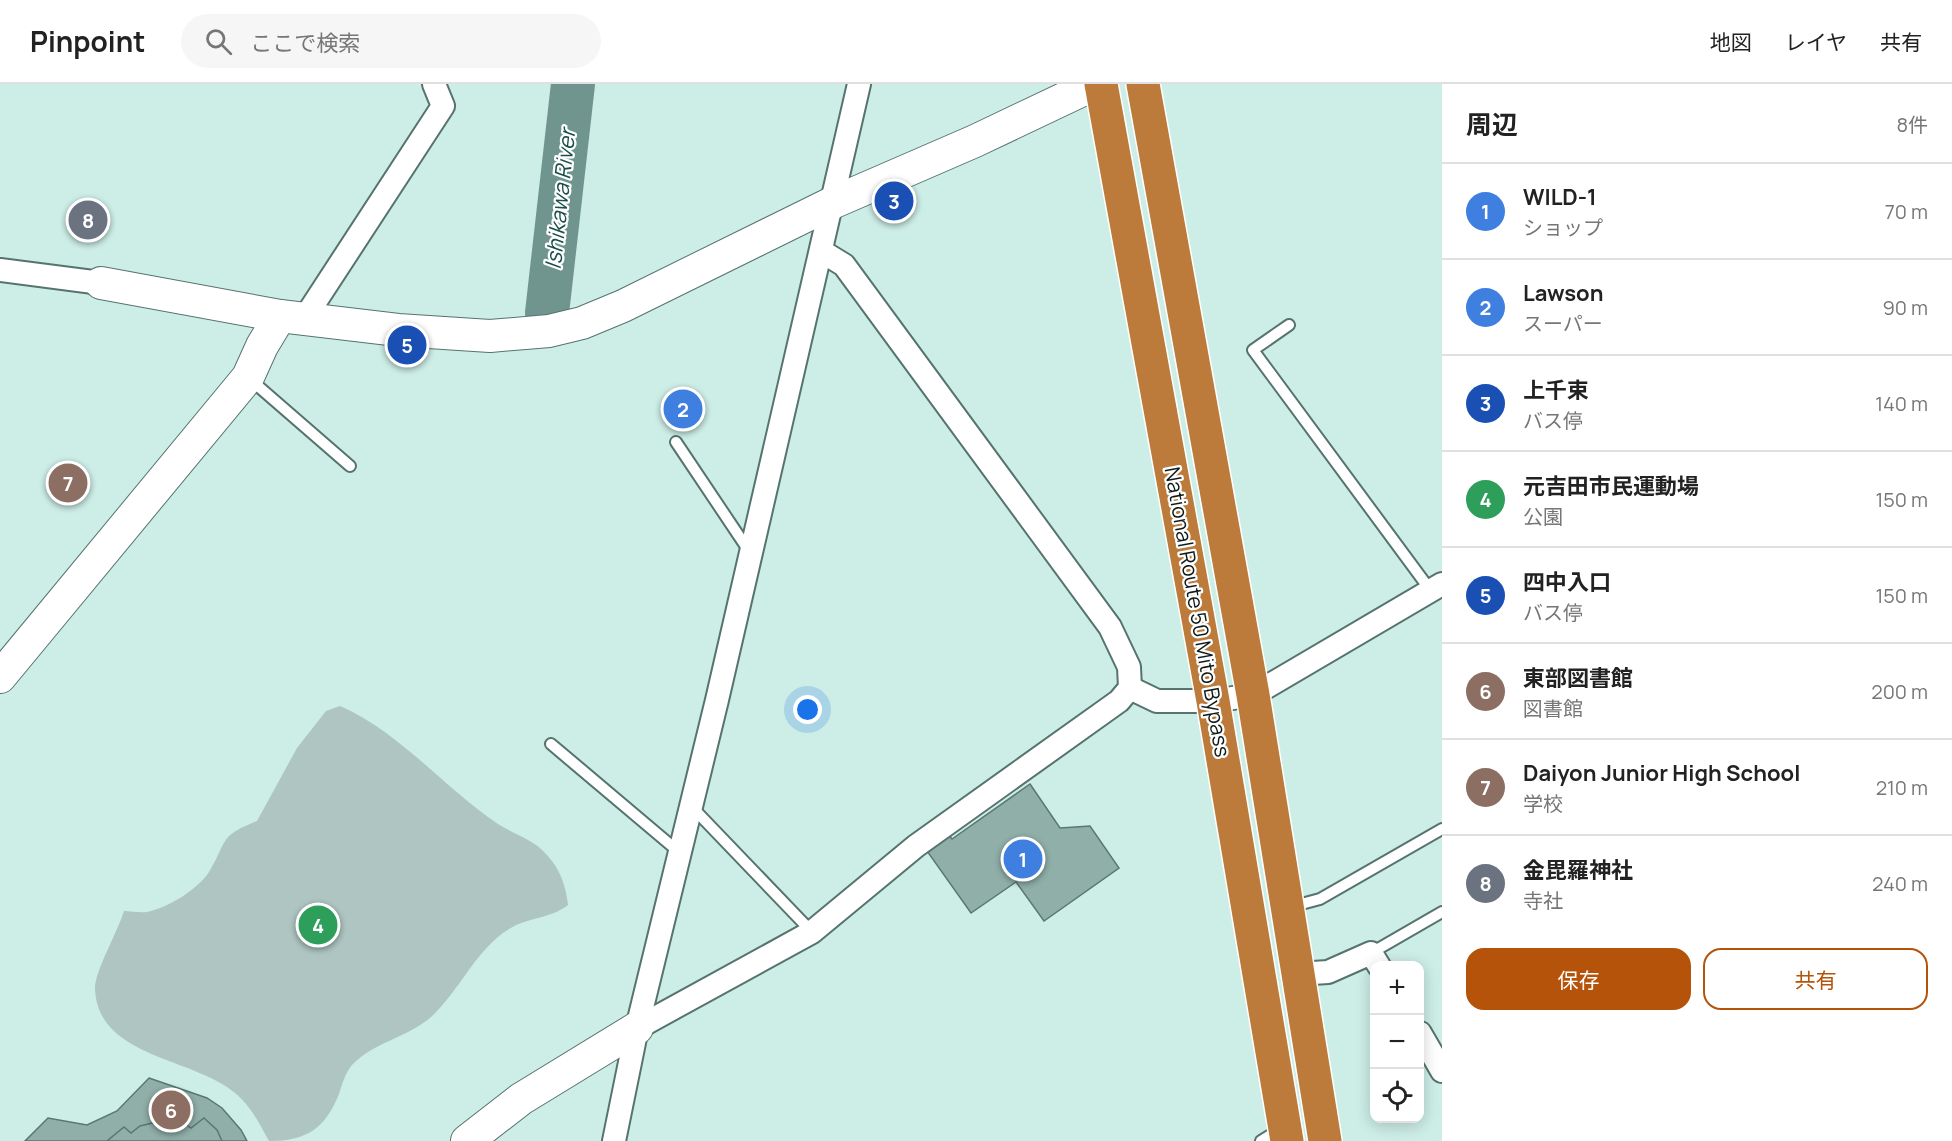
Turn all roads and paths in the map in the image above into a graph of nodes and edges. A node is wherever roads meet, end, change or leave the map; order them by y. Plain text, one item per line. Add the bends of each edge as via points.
1 (434, 84) edge
2 (859, 84) edge
3 (1095, 84) edge
4 (1101, 84) edge
5 (1143, 84) edge
6 (832, 203) junction
7 (821, 251) junction
8 (0, 270) edge
9 (101, 283) joint
10 (292, 318) junction
11 (1289, 325) dead end
12 (248, 377) junction
13 (676, 442) dead end
14 (350, 466) dead end
15 (750, 554) junction
16 (1436, 588) edge
17 (0, 677) edge
18 (1130, 688) junction
19 (1253, 695) junction
20 (1213, 701) junction
21 (551, 744) dead end
22 (691, 806) junction
23 (1442, 829) edge
24 (679, 852) junction
25 (1286, 908) junction
26 (1442, 912) edge
27 (812, 932) junction
28 (1375, 959) edge
29 (1297, 974) junction
30 (637, 1028) junction
31 (1424, 1041) edge
32 (1442, 1071) edge
33 (1278, 1136) edge
34 (467, 1141) edge
35 (614, 1141) edge
36 (1325, 1141) edge

1 - 10 street via 443,106
2 - 6 street
3 - 6 street
4 - 20 highway, National Route 50 Mito Bypass
5 - 19 highway, National Route 50 Mito Bypass
6 - 7 street
6 - 10 street via 623,306 549,331 490,336
7 - 15 street
7 - 18 street via 844,265 1110,627 1129,667
8 - 9 street
9 - 10 street
10 - 12 street via 262,346
11 - 16 lane via 1253,350
12 - 14 lane
12 - 17 street
13 - 15 lane
15 - 22 street
16 - 19 street
18 - 20 street via 1157,701
18 - 27 street via 1119,701 916,846
19 - 20 street
19 - 25 highway, National Route 50 Mito Bypass
20 - 33 highway, National Route 50 Mito Bypass
21 - 24 lane
22 - 24 street
22 - 27 lane
23 - 25 lane via 1320,899
24 - 30 street
25 - 29 highway, National Route 50 Mito Bypass
26 - 28 lane
27 - 30 street
28 - 29 street via 1328,972
29 - 36 highway, National Route 50 Mito Bypass
30 - 34 street via 521,1099
30 - 35 street
31 - 32 street

